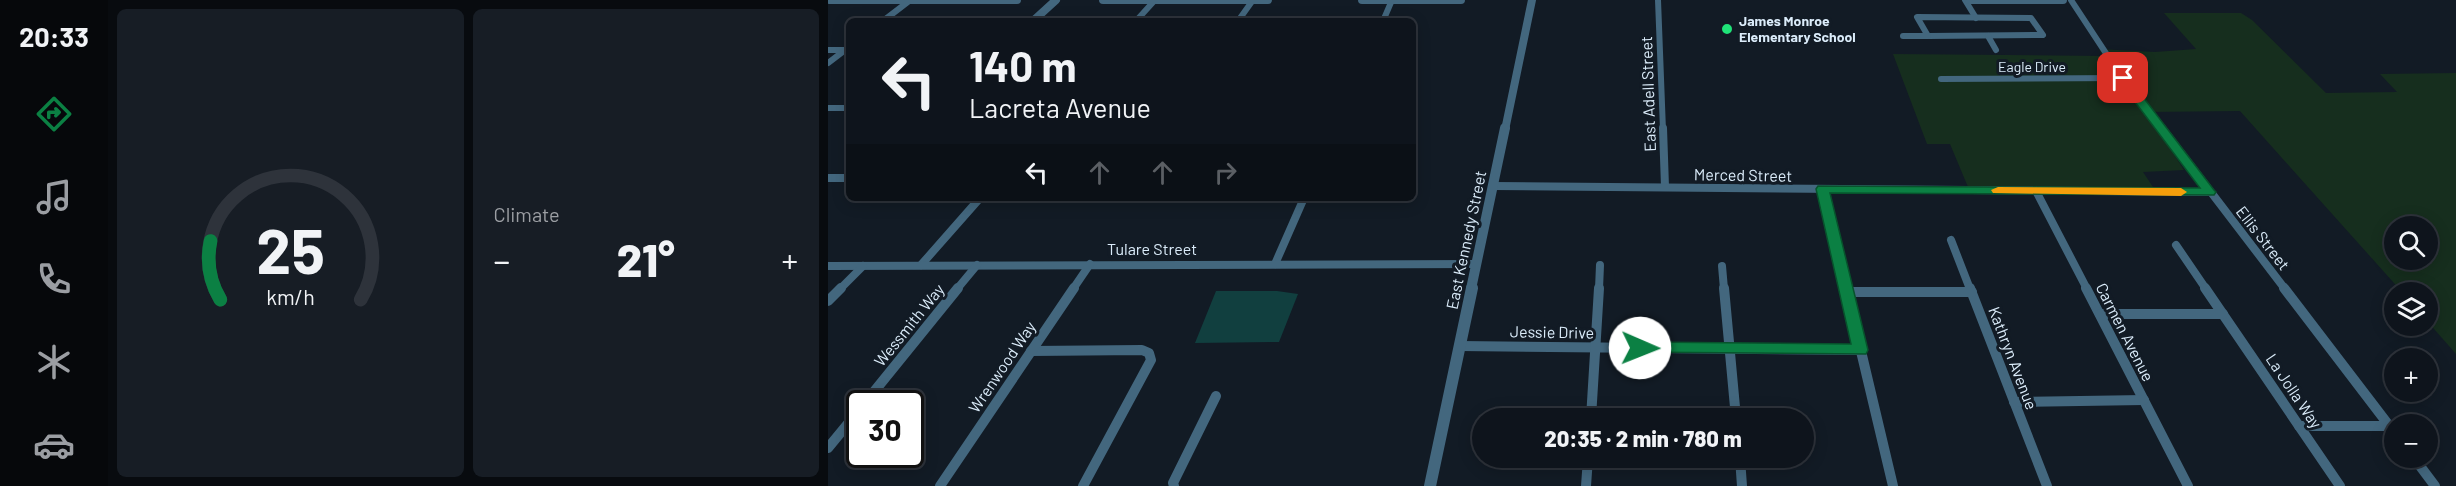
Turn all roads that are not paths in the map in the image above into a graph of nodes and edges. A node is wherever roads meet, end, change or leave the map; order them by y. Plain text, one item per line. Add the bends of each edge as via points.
1 (830, 0) edge
2 (1017, 0) edge
3 (1056, 0) edge
4 (1103, 0) edge
5 (1155, 0) edge
6 (1253, 0) edge
7 (1268, 0) edge
8 (1362, 0) edge
9 (1392, 0) edge
10 (1461, 0) edge
11 (1532, 0) edge
12 (1658, 0) edge
13 (1967, 0) edge
14 (2063, 0) edge
15 (2072, 0) edge
16 (909, 1) edge
17 (887, 18) edge
18 (1036, 18) edge
19 (1139, 18) edge
20 (1240, 18) edge
21 (1384, 18) edge
22 (1976, 18) junction
23 (1903, 36) dead end
24 (1928, 36) junction
25 (1988, 36) junction
26 (846, 49) edge
27 (828, 50) edge
28 (846, 50) edge
29 (1996, 50) dead end
30 (828, 63) edge
31 (2123, 78) junction
32 (1941, 79) dead end
33 (828, 108) edge
34 (846, 108) edge
35 (828, 178) edge
36 (846, 178) edge
37 (1493, 186) junction
38 (1665, 188) junction
39 (1822, 189) junction
40 (2036, 191) junction
41 (2209, 192) junction
42 (977, 201) edge
43 (1303, 201) edge
44 (1951, 240) dead end
45 (2176, 244) dead end
46 (1090, 264) junction
47 (1275, 264) junction
48 (1476, 264) junction
49 (921, 265) junction
50 (977, 265) junction
51 (1600, 265) dead end
52 (828, 266) edge
53 (863, 266) junction
54 (1722, 266) dead end
55 (1847, 292) junction
56 (1972, 292) junction
57 (828, 301) edge
58 (2223, 314) junction
59 (2100, 315) junction
60 (1460, 346) junction
61 (1595, 348) junction
62 (1730, 349) junction
63 (1860, 350) junction
64 (1031, 351) junction
65 (875, 390) edge
66 (1216, 396) dead end
67 (2144, 400) junction
68 (2014, 402) junction
69 (1592, 408) edge
70 (1735, 408) edge
71 (2384, 419) edge
72 (846, 426) edge
73 (2299, 426) junction
74 (2384, 429) edge
75 (828, 448) edge
76 (1587, 468) edge
77 (1741, 468) edge
78 (2422, 468) edge
79 (940, 486) edge
80 (1083, 486) edge
81 (1174, 486) edge
82 (1430, 486) edge
83 (1586, 486) edge
84 (1742, 486) edge
85 (1893, 486) edge
86 (2047, 486) edge
87 (2188, 486) edge
88 (2340, 486) edge
89 (2435, 486) edge

1 - 16 street
2 - 16 street
3 - 18 street
4 - 5 street
5 - 6 street
5 - 19 street
6 - 7 street
6 - 20 street
8 - 9 street
9 - 10 street
9 - 21 street
11 - 37 street, East Kennedy Street
12 - 38 street, East Adell Street
13 - 14 street
13 - 22 street
15 - 31 street, Ellis Street
16 - 17 street
22 - 24 street via 1917,18
22 - 25 street via 2031,18 2043,35
23 - 24 street
24 - 25 street
25 - 29 street
26 - 27 street
28 - 30 street
31 - 32 street, Eagle Drive
31 - 41 street, Ellis Street
33 - 34 street
35 - 36 street
37 - 38 street, Merced Street
37 - 48 street, East Kennedy Street
38 - 39 street, Merced Street
39 - 40 street, Merced Street
39 - 55 street
40 - 41 street, Merced Street
40 - 59 street, Carmen Avenue
41 - 71 street, Ellis Street
42 - 49 street, Wessmith Way
43 - 47 street
44 - 56 street, Kathryn Avenue
45 - 58 street, La Jolla Way
46 - 47 street, Tulare Street
46 - 50 street, Tulare Street
46 - 64 street, Wrenwood Way
47 - 48 street, Tulare Street
48 - 60 street, East Kennedy Street
49 - 50 street, Tulare Street
49 - 53 street, Tulare Street
50 - 65 street, Wessmith Way
51 - 61 street
52 - 53 street, Tulare Street
53 - 57 street
54 - 62 street
55 - 56 street
55 - 63 street
56 - 68 street, Kathryn Avenue
58 - 59 street
58 - 73 street, La Jolla Way
59 - 67 street, Carmen Avenue
60 - 61 street, Jessie Drive
60 - 82 street, East Kennedy Street
61 - 62 street, Jessie Drive
61 - 69 street
62 - 63 street, Jessie Drive
62 - 70 street
63 - 85 street
64 - 79 street, Wrenwood Way
64 - 80 street via 1149,353 1151,360
66 - 81 street
67 - 68 street
67 - 87 street, Carmen Avenue
68 - 86 street, Kathryn Avenue
72 - 75 street
73 - 74 street
73 - 88 street, La Jolla Way
76 - 83 street
77 - 84 street
78 - 89 street

